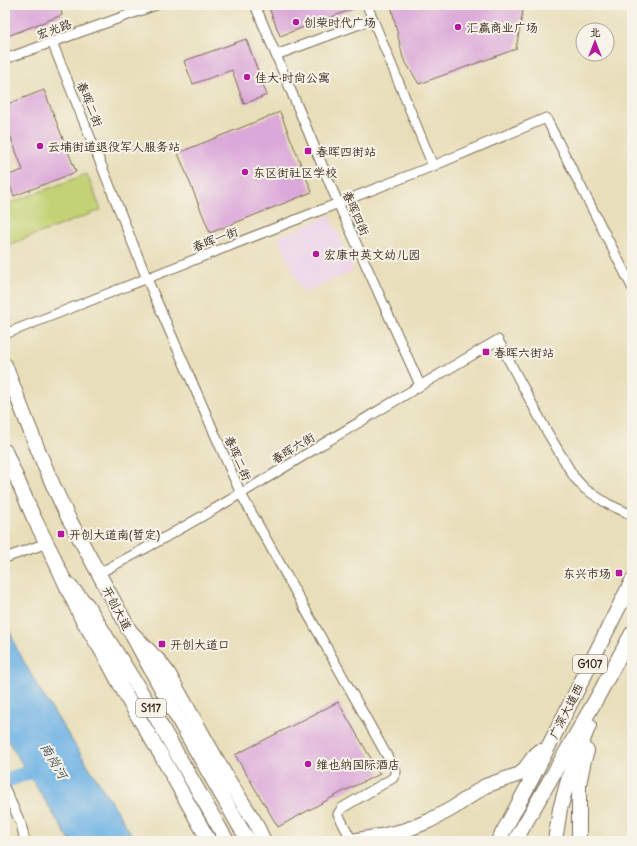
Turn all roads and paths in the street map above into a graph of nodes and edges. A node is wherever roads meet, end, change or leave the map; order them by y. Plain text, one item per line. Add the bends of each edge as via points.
1 (156, 5) edge
2 (255, 5) edge
3 (367, 5) edge
4 (373, 19) junction
5 (52, 42) junction
6 (276, 55) junction
7 (5, 59) edge
8 (433, 166) junction
9 (338, 204) junction
10 (147, 279) junction
11 (632, 287) edge
12 (5, 334) edge
13 (5, 365) edge
14 (420, 385) junction
15 (5, 451) edge
16 (241, 494) junction
17 (632, 515) edge
18 (48, 546) junction
19 (5, 558) edge
20 (99, 573) junction
21 (632, 581) edge
22 (128, 629) junction
23 (632, 633) edge
24 (598, 696) junction
25 (548, 748) junction
26 (5, 788) edge
27 (255, 822) junction
28 (25, 841) edge
29 (209, 841) edge
30 (227, 841) edge
31 (249, 841) edge
32 (264, 841) edge
33 (276, 841) edge
34 (352, 841) edge
35 (498, 841) edge
36 (515, 841) edge
37 (555, 841) edge
38 (579, 841) edge

1 - 5 street, 宏光路
2 - 6 street, 春晖四街
3 - 4 street
4 - 6 street
4 - 8 street
5 - 7 street, 宏光路
5 - 10 street, 春晖二街
6 - 9 street, 春晖四街
8 - 9 street, 春晖一街
8 - 11 street, 春晖一街 via 546,118
9 - 10 street, 春晖一街
9 - 14 street, 春晖四街
10 - 12 street, 春晖一街
10 - 16 street, 春晖二街
13 - 20 main road, 开创大道 / S117 via 56,492
14 - 16 street, 春晖六街
14 - 17 street, 春晖六街 via 498,340 574,477 585,489
15 - 18 main road, 开创大道 / S117
16 - 20 street, 春晖六街
16 - 34 street, 春晖二街 via 396,772 393,778 342,808 338,814
18 - 19 street
18 - 29 main road via 81,617
18 - 30 main road, 开创大道 / S117 via 66,582 87,605 146,699
20 - 22 main road, 开创大道 / S117
21 - 25 main road, 广深大道西 / G107
22 - 27 main road via 168,673
22 - 31 main road, 开创大道 / S117
23 - 24 main road, 广深大道西 / G107
24 - 36 main road, 广深大道西 / G107
24 - 37 main road via 588,730 570,773 560,808
24 - 38 main road via 596,723 579,784
25 - 34 main road via 535,754 520,774 485,786 429,821 406,830
25 - 35 main road, 广深大道西 / G107
26 - 28 street via 21,824
27 - 32 main road
27 - 33 main road

